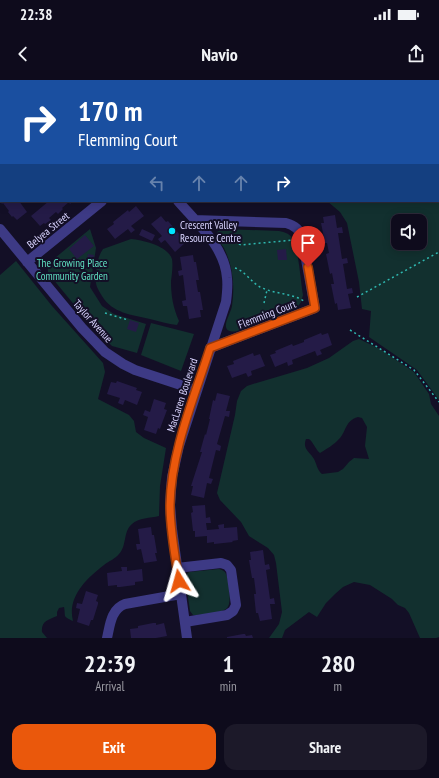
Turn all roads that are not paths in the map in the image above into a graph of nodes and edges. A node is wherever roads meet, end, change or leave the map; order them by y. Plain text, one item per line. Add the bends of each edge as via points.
1 (101, 202) edge
2 (179, 202) edge
3 (194, 220) junction
4 (0, 229) edge
5 (27, 262) junction
6 (210, 348) junction
7 (196, 390) junction
8 (177, 568) junction
9 (181, 594) junction
10 (184, 622) junction
11 (106, 638) edge
12 (187, 638) edge

1 - 5 street, Belyea Street
2 - 3 street, MacLaren Boulevard
3 - 6 street, MacLaren Boulevard via 221,255 226,270 226,302
3 - 6 street, Flemming Court via 286,223 293,226 303,239 315,308
4 - 5 street, Taylor Avenue
5 - 7 street, Taylor Avenue via 105,352 135,370
6 - 7 street, MacLaren Boulevard
7 - 8 street, MacLaren Boulevard via 172,476 170,505
8 - 9 street, MacLaren Boulevard
8 - 10 street via 221,563 227,565 231,570 236,605 234,611 227,615
9 - 10 street, MacLaren Boulevard
9 - 11 street via 124,604 113,615
10 - 12 street, MacLaren Boulevard

